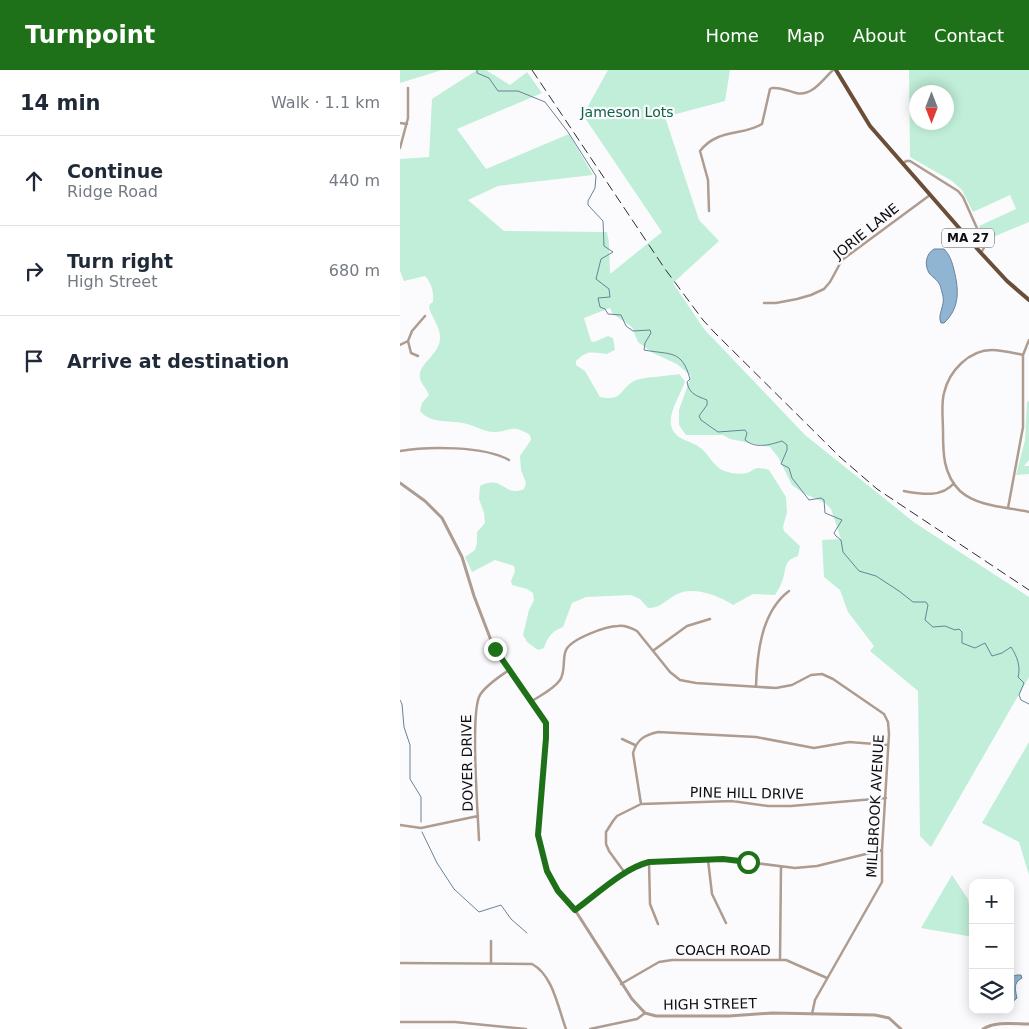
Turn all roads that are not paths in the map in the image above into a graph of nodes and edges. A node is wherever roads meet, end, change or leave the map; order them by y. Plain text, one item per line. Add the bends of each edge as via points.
1 (835, 70) edge
2 (408, 88) dead end
3 (400, 123) edge
4 (407, 124) junction
5 (400, 148) edge
6 (903, 164) junction
7 (930, 194) junction
8 (709, 212) dead end
9 (981, 253) junction
10 (1029, 300) edge
11 (764, 303) dead end
12 (425, 316) dead end
13 (1029, 340) edge
14 (408, 341) junction
15 (400, 345) edge
16 (1023, 355) junction
17 (418, 356) dead end
18 (400, 451) edge
19 (508, 460) dead end
20 (400, 483) edge
21 (954, 484) junction
22 (904, 491) dead end
23 (1008, 508) junction
24 (1029, 512) edge
25 (789, 592) dead end
26 (710, 619) dead end
27 (654, 650) junction
28 (509, 670) junction
29 (756, 686) junction
30 (532, 701) junction
31 (622, 738) dead end
32 (636, 744) junction
33 (888, 745) junction
34 (886, 798) junction
35 (641, 804) junction
36 (478, 816) junction
37 (400, 826) edge
38 (479, 840) dead end
39 (882, 850) junction
40 (708, 860) junction
41 (649, 862) junction
42 (781, 867) junction
43 (625, 873) junction
44 (575, 910) junction
45 (726, 923) dead end
46 (658, 924) dead end
47 (491, 941) dead end
48 (780, 959) junction
49 (400, 963) edge
50 (491, 963) junction
51 (827, 978) junction
52 (621, 984) junction
53 (645, 1013) junction
54 (812, 1014) junction
55 (400, 1022) edge
56 (1029, 1024) edge
57 (526, 1029) edge
58 (566, 1029) edge
59 (590, 1029) edge
60 (901, 1029) edge
61 (982, 1029) edge

1 - 6 main road, MA 27 via 870,126
1 - 8 street via 808,92 797,94 780,88 770,89 762,124 724,135 700,151 708,180
2 - 4 street
3 - 4 street
4 - 5 street
6 - 7 main road, MA 27
6 - 9 street via 910,161 958,191 985,246
7 - 9 main road, MA 27
7 - 11 street, JORIE LANE via 842,260 824,289 797,299
9 - 10 main road, MA 27
12 - 14 street
13 - 16 street
14 - 15 street
14 - 17 street via 411,353
16 - 21 street via 992,350 976,354 959,365 949,379 943,394 944,457 946,470
16 - 23 street via 1024,421
18 - 19 street via 439,447 490,453
20 - 28 street, HIGH STREET via 442,518 462,557 488,635
21 - 22 street via 947,491 938,493
21 - 23 street via 979,502
23 - 24 street
25 - 29 street via 775,606 761,638
26 - 27 street via 687,626
27 - 29 street, MILLBROOK AVENUE via 680,680
27 - 30 street, MILLBROOK AVENUE via 637,631 624,626 576,640 567,648 559,682
28 - 30 street, HIGH STREET
28 - 36 street, DOVER DRIVE via 480,694 476,704
29 - 33 street, MILLBROOK AVENUE via 784,687 812,675 828,676 884,714 889,727
30 - 44 street, HIGH STREET via 547,726 538,828 541,850 547,871 558,891
31 - 32 street
32 - 33 street via 642,736 658,732 756,737 814,748 849,742
32 - 35 street via 634,759
33 - 34 street, MILLBROOK AVENUE
34 - 35 street, PINE HILL DRIVE via 792,806 732,801
34 - 39 street, MILLBROOK AVENUE
35 - 43 street, PINE HILL DRIVE via 617,816 606,832 606,844
36 - 37 street via 421,828
36 - 38 street, DOVER DRIVE
39 - 42 street via 812,867
39 - 51 street, MILLBROOK AVENUE via 882,882
40 - 41 street
40 - 42 street
40 - 45 street via 712,894
41 - 43 street
41 - 46 street via 650,904
42 - 48 street
43 - 44 street
44 - 52 street, HIGH STREET
47 - 50 street
48 - 51 street, COACH ROAD
48 - 52 street, COACH ROAD via 666,960
49 - 50 street
50 - 58 street via 532,964 539,968 550,984
51 - 54 street, MILLBROOK AVENUE via 815,1000
52 - 53 street, HIGH STREET
53 - 54 street, HIGH STREET via 656,1016
53 - 59 street via 637,1019
54 - 60 street, HIGH STREET via 882,1015
55 - 57 street via 455,1022
56 - 61 street via 1000,1024

